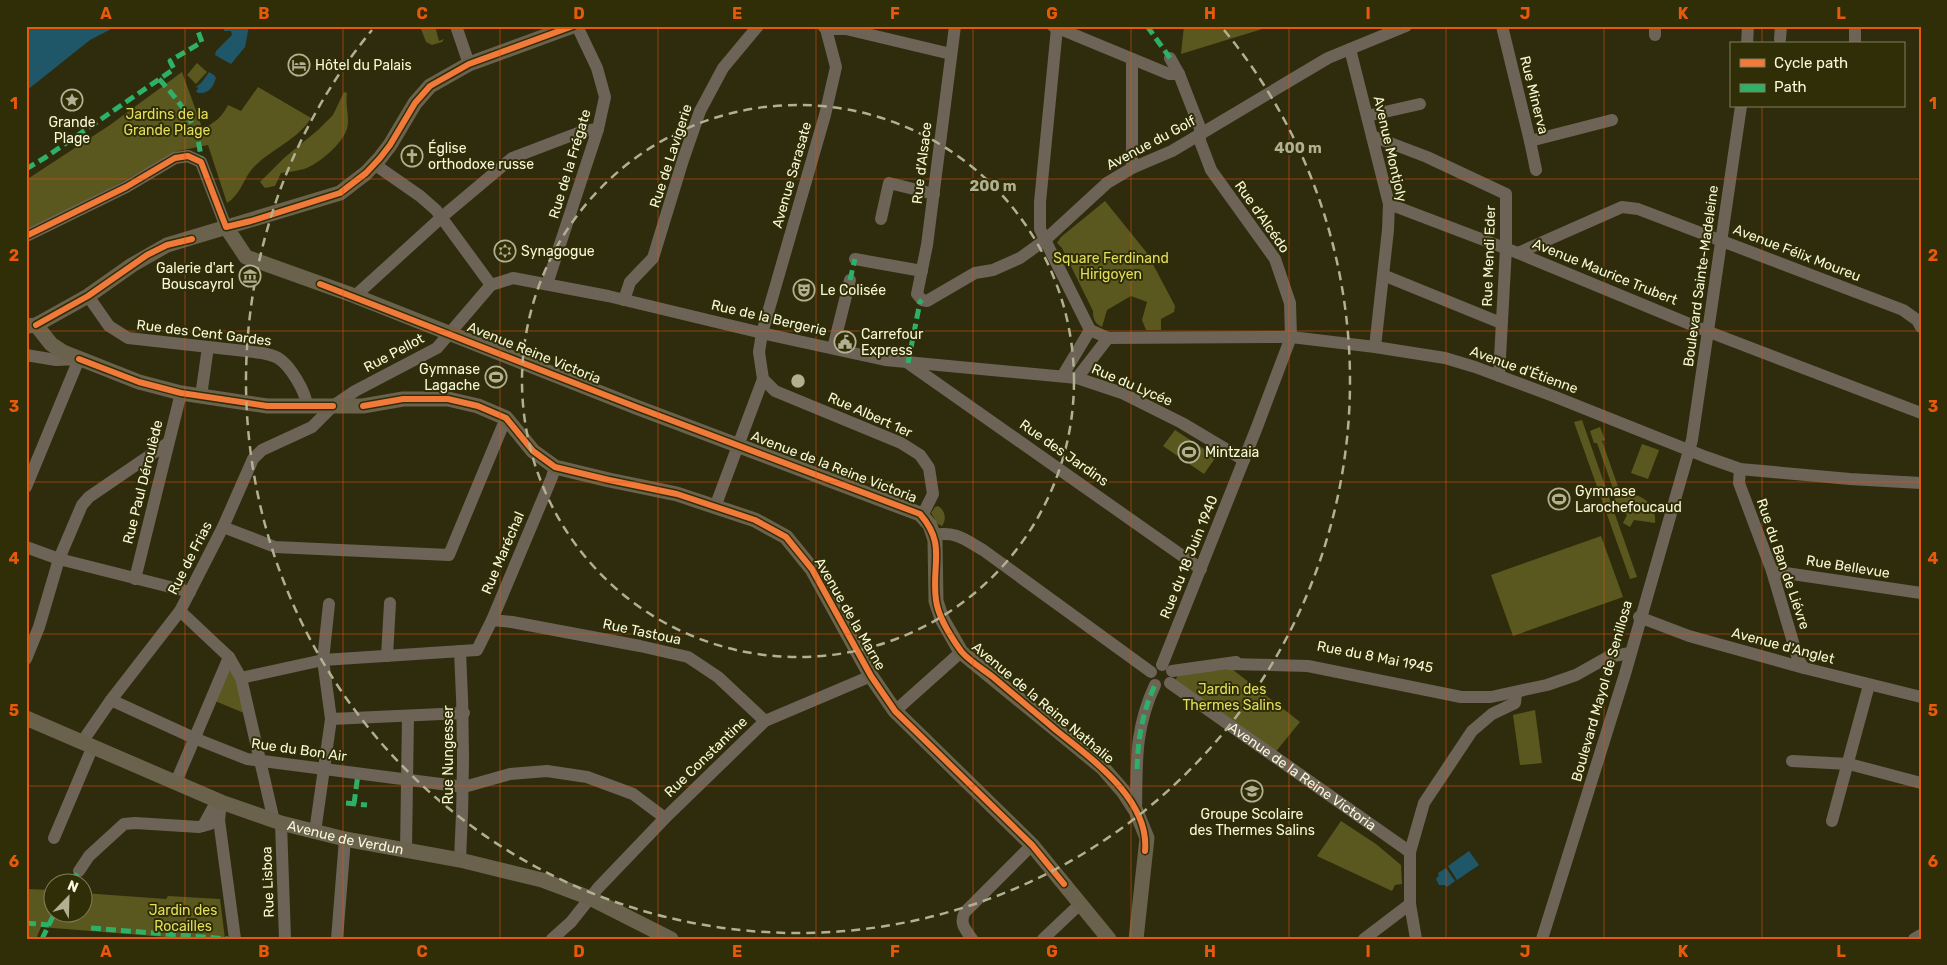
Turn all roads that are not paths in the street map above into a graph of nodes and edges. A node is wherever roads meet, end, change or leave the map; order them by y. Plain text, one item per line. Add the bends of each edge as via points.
1 (456, 26) edge
2 (573, 26) edge
3 (577, 26) edge
4 (758, 26) edge
5 (955, 26) edge
6 (1406, 26) edge
7 (1502, 26) edge
8 (1748, 26) edge
9 (1855, 26) edge
10 (1055, 27) edge
11 (824, 28) edge
12 (1747, 42) edge
13 (1855, 42) edge
14 (1350, 48) junction
15 (951, 54) junction
16 (1170, 58) dead end
17 (1132, 59) junction
18 (469, 64) junction
19 (1179, 74) junction
20 (1420, 104) dead end
21 (1741, 108) edge
22 (1367, 116) junction
23 (1612, 120) dead end
24 (598, 129) junction
25 (1201, 135) junction
26 (1372, 136) junction
27 (1530, 141) junction
28 (374, 164) junction
29 (1132, 168) junction
30 (1536, 170) dead end
31 (934, 194) junction
32 (1389, 204) junction
33 (441, 218) junction
34 (881, 219) dead end
35 (226, 227) junction
36 (26, 236) edge
37 (1044, 240) junction
38 (1722, 240) junction
39 (1506, 248) junction
40 (1518, 253) junction
41 (855, 259) dead end
42 (922, 271) junction
43 (1383, 275) junction
44 (850, 280) dead end
45 (547, 284) junction
46 (491, 285) junction
47 (88, 296) junction
48 (355, 296) junction
49 (624, 300) junction
50 (922, 300) joint
51 (1501, 322) junction
52 (31, 326) edge
53 (1921, 327) edge
54 (1090, 330) junction
55 (1708, 331) junction
56 (450, 333) junction
57 (762, 333) junction
58 (1291, 337) junction
59 (1108, 338) junction
60 (1375, 346) junction
61 (208, 347) junction
62 (833, 348) junction
63 (26, 355) edge
64 (80, 360) junction
65 (908, 362) junction
66 (1063, 375) junction
67 (1499, 376) junction
68 (1077, 378) junction
69 (763, 379) junction
70 (181, 393) junction
71 (201, 396) junction
72 (308, 406) junction
73 (332, 406) junction
74 (1921, 413) edge
75 (506, 418) junction
76 (168, 443) junction
77 (738, 444) junction
78 (1689, 450) junction
79 (1244, 460) junction
80 (555, 467) junction
81 (1740, 469) junction
82 (1921, 483) edge
83 (26, 487) edge
84 (715, 507) junction
85 (921, 515) junction
86 (223, 527) junction
87 (933, 535) junction
88 (26, 547) edge
89 (59, 558) junction
90 (1201, 568) junction
91 (1772, 570) junction
92 (135, 579) junction
93 (190, 592) junction
94 (1921, 593) edge
95 (390, 603) dead end
96 (329, 604) dead end
97 (180, 611) junction
98 (1640, 617) junction
99 (492, 620) junction
100 (460, 651) junction
101 (962, 652) junction
102 (1630, 653) junction
103 (387, 656) junction
104 (229, 658) junction
105 (26, 659) edge
106 (323, 660) junction
107 (1804, 668) junction
108 (1151, 672) junction
109 (1168, 673) junction
110 (871, 676) junction
111 (241, 678) junction
112 (1870, 684) junction
113 (1155, 685) junction
114 (1516, 692) junction
115 (1921, 697) edge
116 (111, 700) junction
117 (895, 712) junction
118 (464, 713) junction
119 (408, 716) junction
120 (26, 718) edge
121 (331, 719) junction
122 (765, 721) junction
123 (194, 738) junction
124 (87, 744) junction
125 (261, 761) junction
126 (1792, 761) dead end
127 (1849, 764) junction
128 (324, 769) junction
129 (408, 781) junction
130 (176, 782) junction
131 (1921, 783) edge
132 (464, 787) junction
133 (221, 802) junction
134 (1136, 812) junction
135 (666, 818) junction
136 (219, 820) junction
137 (1832, 821) dead end
138 (277, 822) junction
139 (204, 826) junction
140 (315, 832) junction
141 (54, 838) dead end
142 (345, 839) junction
143 (1032, 845) junction
144 (406, 850) junction
145 (1410, 852) junction
146 (460, 860) junction
147 (79, 871) dead end
148 (590, 898) junction
149 (1080, 904) junction
150 (1410, 904) junction
151 (1921, 935) edge
152 (235, 939) edge
153 (286, 939) edge
154 (337, 939) edge
155 (552, 939) edge
156 (671, 939) edge
157 (972, 939) edge
158 (1043, 939) edge
159 (1109, 939) edge
160 (1136, 939) edge
161 (1364, 939) edge
162 (1416, 939) edge
163 (1542, 939) edge
164 (1914, 939) edge

1 - 18 street
2 - 18 main road
3 - 24 street, Rue de la Frégate via 597,68 605,97
4 - 49 street, Rue de Lavigerie via 724,68 700,112 653,258 630,282
5 - 15 street, Rue d'Alsace
6 - 14 street, Avenue du Golf
7 - 27 street, Rue Minerva
8 - 12 street
9 - 13 street
10 - 17 street
10 - 37 street via 1040,202 1040,229
11 - 15 street via 846,29
11 - 57 street, Avenue Sarasate via 836,67
14 - 22 street, Avenue Montjoly
14 - 25 street, Avenue du Golf
15 - 31 street, Rue d'Alsace
16 - 19 street, Rue d'Alcédo
17 - 19 street via 1169,74
17 - 29 street
18 - 28 main road via 430,86
19 - 25 street, Rue d'Alcédo
20 - 22 street
21 - 38 street, Boulevard Sainte-Madeleine
22 - 26 street, Avenue Montjoly
23 - 27 street
24 - 33 street via 582,131 512,158
24 - 45 street, Rue de la Frégate
25 - 29 street, Avenue du Golf
25 - 58 street, Rue d'Alcédo via 1200,141 1211,170 1275,259 1290,302
26 - 32 street, Avenue Montjoly
26 - 39 street, Rue Mendi Eder via 1427,157 1506,194
27 - 30 street, Rue Minerva
28 - 33 street via 420,196
28 - 35 main road via 340,193
29 - 37 street, Avenue du Golf via 1107,183
31 - 34 street via 889,183
31 - 42 street, Rue d'Alsace
32 - 39 street, Avenue Maurice Trubert
32 - 43 street, Avenue Montjoly
33 - 46 street
33 - 48 street
35 - 36 street via 201,162 188,156 174,158 126,187
35 - 47 main road via 167,245
35 - 48 main road, Avenue Reine Victoria via 246,257
37 - 50 street, Avenue du Golf via 1020,258 994,270 975,273 928,301
37 - 54 street
38 - 40 street, Avenue Félix Moureu via 1638,209 1622,207
38 - 53 street, Avenue Félix Moureu via 1903,310
38 - 55 street, Boulevard Sainte-Madeleine
39 - 40 street, Avenue Maurice Trubert
39 - 51 street, Rue Mendi Eder
40 - 55 street, Avenue Maurice Trubert
41 - 42 street
42 - 50 street, Rue d'Alsace via 916,294
43 - 51 street
43 - 60 street, Avenue Montjoly
44 - 62 street
45 - 46 street via 513,278
45 - 49 street
46 - 56 street, Rue Pellot
47 - 52 main road
47 - 61 street, Rue des Cent Gardes via 109,326 128,338
48 - 56 main road, Avenue Reine Victoria
49 - 57 street, Rue de la Bergerie
51 - 67 street, Rue Mendi Eder
52 - 64 main road, Avenue de la Marne via 51,344
54 - 59 street, Avenue d'Étienne
54 - 66 street
55 - 74 street, Avenue Maurice Trubert
55 - 78 street, Boulevard Sainte-Madeleine
56 - 73 street, Rue Pellot via 437,348
56 - 77 main road, Avenue Reine Victoria
57 - 62 street, Rue de la Bergerie
57 - 69 street via 759,352
58 - 59 street, Avenue d'Étienne
58 - 60 street, Avenue d'Étienne
58 - 79 street, Rue d'Alcédo
59 - 68 street
60 - 67 street, Avenue d'Étienne via 1445,358
61 - 71 street
61 - 72 street, Rue des Cent Gardes via 278,358 302,389
62 - 65 street, Rue de la Bergerie
63 - 64 street
64 - 70 main road, Avenue de la Marne via 139,382
64 - 83 street
65 - 66 street, Rue du Lycée
65 - 90 street, Rue des Jardins
66 - 68 street, Rue du Lycée
67 - 78 street, Avenue d'Étienne
68 - 79 street, Rue du Lycée via 1122,393 1182,423
69 - 77 street
69 - 85 street, Rue Albert 1er via 775,391 901,443 920,455 929,468 933,494
70 - 71 main road, Avenue de la Marne
70 - 76 street, Rue Paul Déroulède
71 - 72 main road, Avenue de la Marne via 267,406
72 - 73 main road, Avenue de la Marne
73 - 75 main road, Avenue de la Marne via 363,406 403,399 448,399 478,406
73 - 86 street, Rue de Frias via 312,427 262,450 253,459
75 - 80 main road, Avenue de la Marne via 533,451
75 - 86 street via 449,555 275,547
76 - 89 street via 89,497 82,505
76 - 92 street, Rue Paul Déroulède
77 - 84 street
77 - 85 main road, Avenue de la Reine Victoria
78 - 81 street, Avenue d'Étienne
78 - 98 street, Boulevard Mayol de Senillosa
79 - 90 street, Rue du 18 Juin 1940
80 - 84 main road, Avenue de la Marne via 677,494
80 - 99 street, Rue Maréchal
81 - 82 street, Avenue d'Étienne
81 - 91 street, Rue du Ban de Liévre via 1739,483
84 - 110 main road, Avenue de la Marne via 755,520 786,537 812,569
85 - 87 main road, Avenue de la Reine Nathalie via 930,525
86 - 93 street, Rue de Frias
87 - 101 main road, Avenue de la Reine Nathalie via 936,601 942,619
87 - 108 street via 958,535 983,550
88 - 89 street
89 - 92 street
89 - 105 street via 40,627
90 - 109 street, Rue du 18 Juin 1940
91 - 94 street, Rue Bellevue
91 - 107 street, Rue du Ban de Liévre via 1798,659
92 - 93 street
93 - 97 street, Rue de Frias
95 - 103 street
96 - 106 street
97 - 104 street, Rue Lisboa
97 - 116 street, Rue de Frias
98 - 102 street, Boulevard Mayol de Senillosa
98 - 107 street, Avenue d'Anglet via 1689,636
99 - 100 street, Rue Maréchal via 477,650
99 - 122 street, Rue Tastoua via 688,657 718,677
100 - 103 street
100 - 118 street, Rue Nungesser
101 - 117 street
101 - 134 main road, Avenue de la Reine Nathalie via 1103,768
102 - 114 street, Rue du 8 Mai 1945 via 1608,656 1576,675
102 - 163 street, Boulevard Mayol de Senillosa
103 - 106 street
104 - 111 street, Rue Lisboa
104 - 123 street
106 - 111 street
106 - 121 street
107 - 112 street, Avenue d'Anglet
108 - 109 street via 1155,666
108 - 113 street via 1150,680
109 - 113 street, Rue du 8 Mai 1945 via 1165,687
109 - 114 street, Rue du 8 Mai 1945 via 1244,660 1294,658 1461,690
109 - 145 street, Avenue de la Reine Victoria
110 - 117 main road, Avenue de la Marne
110 - 122 street, Rue Constantine
111 - 125 street, Rue Lisboa
112 - 115 street, Avenue d'Anglet
112 - 127 street
113 - 134 street via 1146,704 1138,740
114 - 145 street via 1515,703 1492,714 1472,731 1432,790 1424,803
116 - 123 street, Rue du Bon Air
116 - 124 street, Rue de Frias
117 - 143 main road, Avenue de la Marne
118 - 119 street
118 - 132 street, Rue Nungesser
119 - 121 street
119 - 129 street
120 - 124 main road, Avenue de Verdun
121 - 128 street
122 - 135 street, Rue Constantine
123 - 125 street, Rue du Bon Air
123 - 130 street
124 - 130 main road, Avenue de Verdun
124 - 141 street, Rue de Frias
125 - 128 street, Rue du Bon Air
125 - 138 street, Rue Lisboa
126 - 127 street
127 - 131 street
127 - 137 street
128 - 129 street, Rue du Bon Air
128 - 140 street
129 - 132 street, Rue du Bon Air
129 - 144 street
130 - 133 main road, Avenue de Verdun
132 - 135 street via 510,774 547,771 587,777 633,794
132 - 146 street, Rue Nungesser
133 - 136 street
133 - 138 main road, Avenue de Verdun
133 - 139 street via 215,804
134 - 160 main road, Avenue de la Reine Nathalie via 1147,838
135 - 148 street, Rue Constantine
136 - 139 street
136 - 152 street
138 - 140 main road, Avenue de Verdun
138 - 153 street, Rue Lisboa
139 - 147 street via 124,824 89,856
140 - 142 main road, Avenue de Verdun
142 - 144 main road, Avenue de Verdun
142 - 154 street
143 - 149 main road, Avenue de la Marne
143 - 157 street via 964,915 962,926
144 - 146 main road, Avenue de Verdun
145 - 150 street
146 - 148 main road, Avenue de Verdun via 542,880
148 - 155 street, Rue Constantine
148 - 156 main road, Avenue de Verdun
149 - 158 street
149 - 159 main road, Avenue de la Marne
150 - 161 street
150 - 162 street
151 - 164 street

